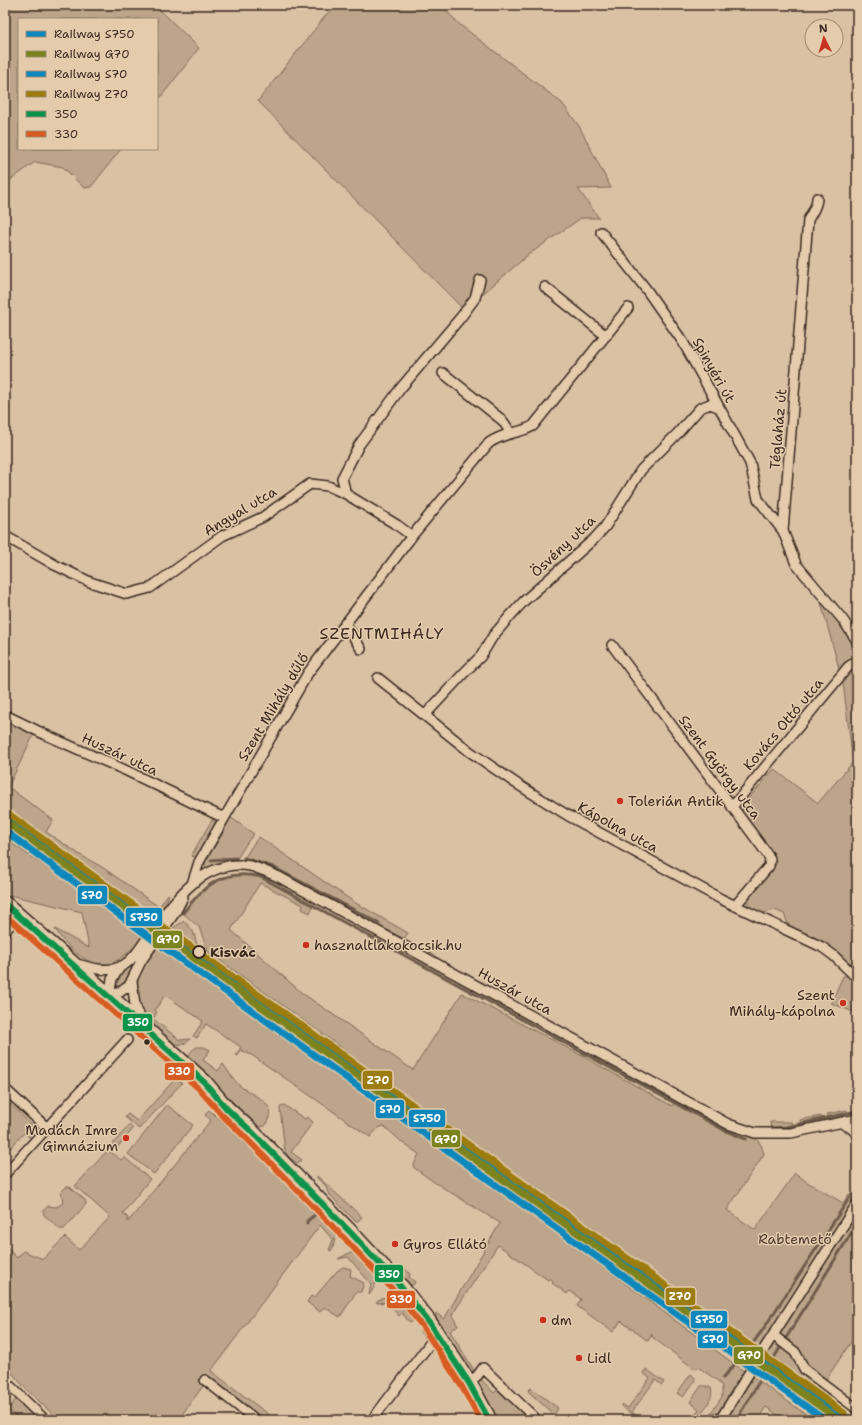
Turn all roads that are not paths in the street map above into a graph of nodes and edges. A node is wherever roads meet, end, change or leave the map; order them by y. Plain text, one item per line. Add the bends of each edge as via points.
1 (817, 198) dead end
2 (601, 232) dead end
3 (480, 280) dead end
4 (545, 287) dead end
5 (628, 308) dead end
6 (606, 336) junction
7 (443, 373) dead end
8 (718, 407) junction
9 (510, 433) junction
10 (346, 494) junction
11 (783, 531) junction
12 (5, 536) edge
13 (412, 536) junction
14 (346, 623) junction
15 (857, 641) edge
16 (612, 645) dead end
17 (361, 649) dead end
18 (857, 661) edge
19 (378, 678) dead end
20 (5, 715) edge
21 (425, 715) junction
22 (732, 807) junction
23 (224, 818) junction
24 (192, 884) junction
25 (185, 892) junction
26 (5, 904) edge
27 (735, 906) junction
28 (18, 916) junction
29 (5, 932) edge
30 (70, 962) junction
31 (121, 966) junction
32 (857, 978) edge
33 (132, 981) junction
34 (109, 996) junction
35 (146, 1030) junction
36 (127, 1040) dead end
37 (5, 1089) edge
38 (857, 1119) edge
39 (841, 1123) junction
40 (47, 1128) junction
41 (857, 1134) edge
42 (5, 1174) edge
43 (857, 1204) edge
44 (438, 1334) junction
45 (774, 1336) junction
46 (205, 1380) dead end
47 (5, 1381) edge
48 (469, 1382) junction
49 (857, 1409) edge
50 (46, 1420) edge
51 (256, 1420) edge
52 (372, 1420) edge
53 (489, 1420) edge
54 (537, 1420) edge
55 (720, 1420) edge

1 - 11 street, Téglaház út via 816,207 808,220
2 - 8 street, Spinyéri út via 684,342
3 - 10 street via 475,298 400,389 359,445 342,478
4 - 6 street
5 - 6 street, Szent Mihály dűlő
6 - 9 street, Szent Mihály dűlő via 533,426
7 - 9 street via 502,420
8 - 11 street, Spinyéri út via 750,463 758,499
8 - 21 street, Ösvény utca via 710,404 700,408 641,470 605,527 524,601 493,636 482,656
9 - 13 street, Szent Mihály dűlő via 499,436 489,443
10 - 12 street, Angyal utca via 328,486 310,484 263,517 222,536 150,588 127,594 90,582
10 - 13 street
11 - 15 street, Téglaház út via 796,564 843,620
13 - 14 street, Szent Mihály dűlő
14 - 17 street
14 - 23 street, Szent Mihály dűlő via 308,673
16 - 22 street, Szent György utca
18 - 22 street, Kovács Ottó utca via 848,667
19 - 21 street, Kápolna utca
20 - 23 street, Huszár utca
21 - 27 street, Kápolna utca via 469,751 567,815
22 - 27 street, Szent György utca via 770,859 769,866
23 - 24 street, Szent Mihály dűlő via 199,862
24 - 25 street, Huszár utca
24 - 39 street, Huszár utca via 221,868 239,865 262,869 728,1124 755,1133 772,1134 792,1133
25 - 31 street, Huszár utca via 170,906 138,950
25 - 33 street, Huszár utca via 176,911 137,967
26 - 28 main road
27 - 32 street, Kápolna utca via 822,947
28 - 29 street
28 - 30 main road
30 - 31 street via 100,969
30 - 34 main road
31 - 34 street, Huszár utca via 112,979
33 - 34 street, Huszár utca via 125,990
33 - 35 street via 135,1005
34 - 35 main road
35 - 44 main road via 204,1082 227,1109 328,1208 401,1287
36 - 40 street
37 - 40 street
38 - 39 street, Huszár utca
39 - 41 street
40 - 42 street
43 - 45 street
44 - 48 main road
44 - 52 street
45 - 49 street via 795,1352 805,1370
45 - 55 street
46 - 51 street
47 - 50 street
48 - 53 main road
48 - 54 street via 483,1368

